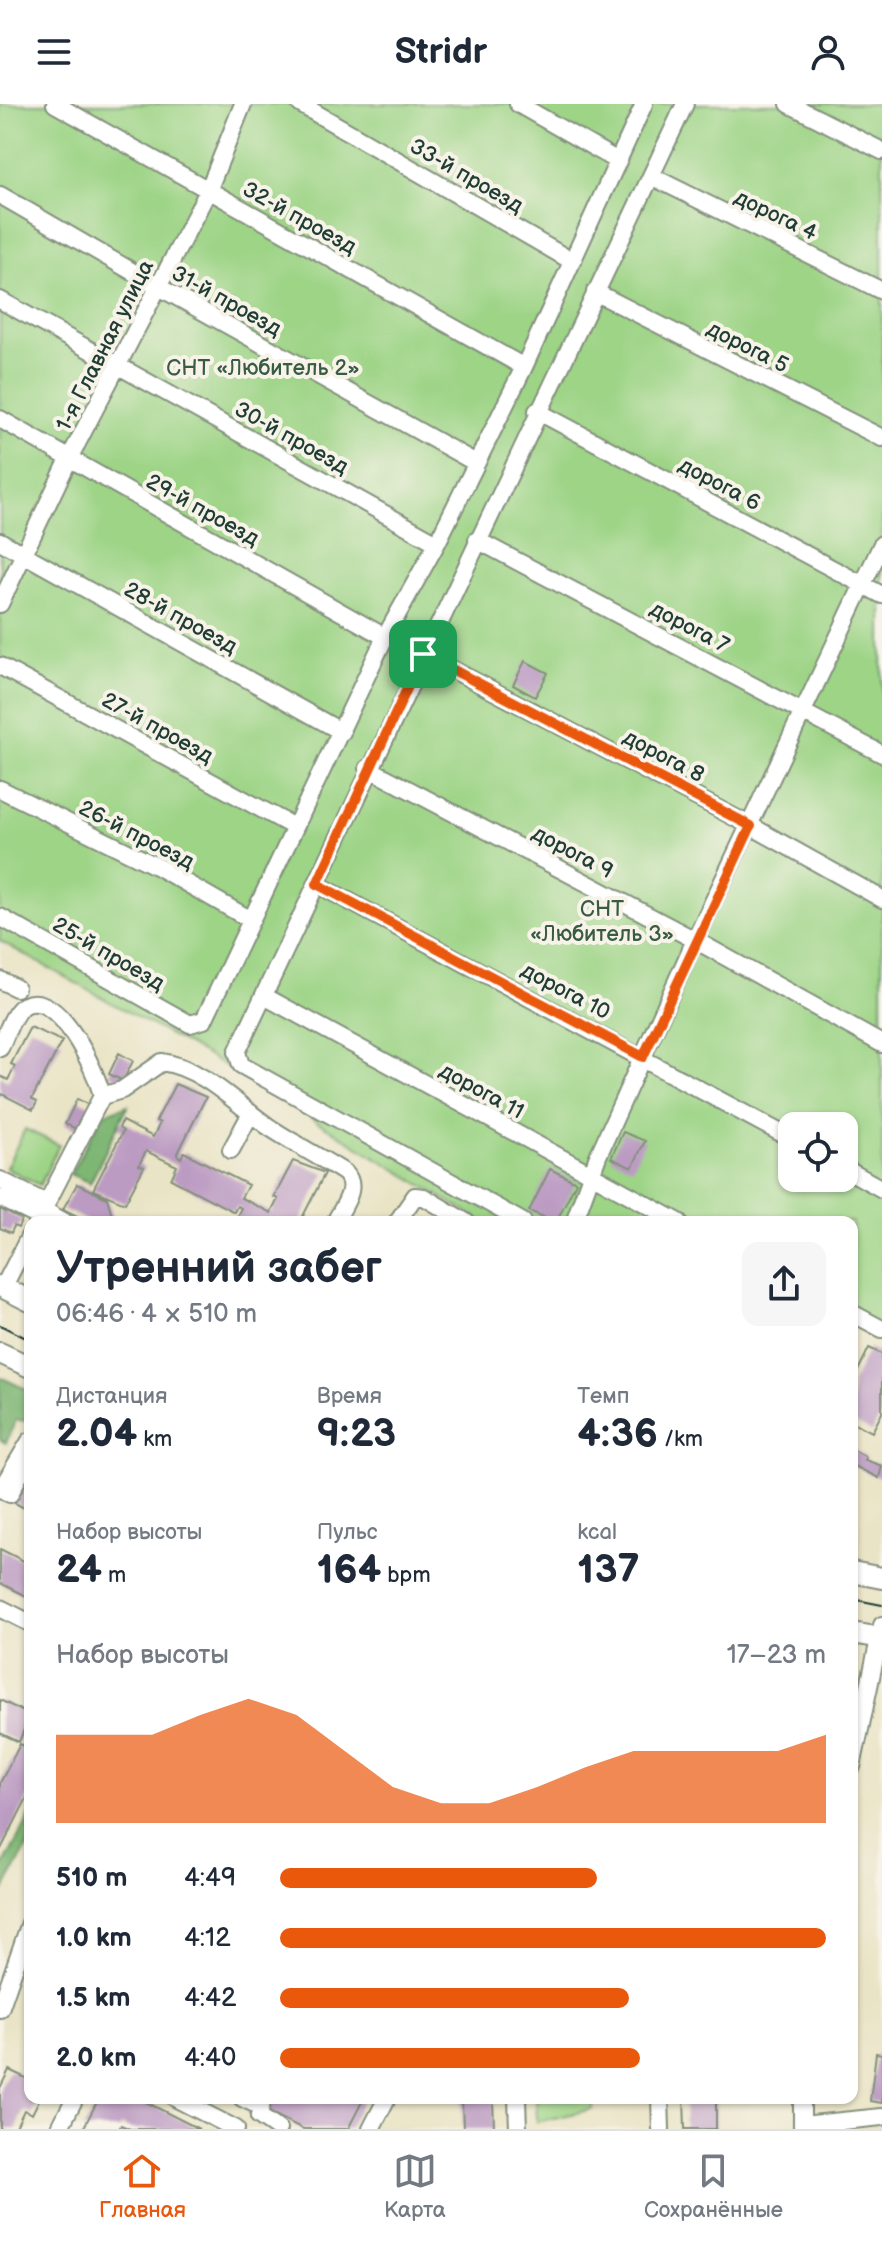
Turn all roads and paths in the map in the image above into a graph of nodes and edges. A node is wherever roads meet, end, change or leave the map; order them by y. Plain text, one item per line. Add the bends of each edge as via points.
1 (55, 104) edge
2 (243, 104) edge
3 (300, 104) edge
4 (518, 104) edge
5 (644, 104) edge
6 (685, 104) edge
7 (789, 104) edge
8 (882, 151) edge
9 (616, 160) junction
10 (651, 176) junction
11 (208, 191) junction
12 (0, 195) edge
13 (570, 260) junction
14 (159, 287) junction
15 (882, 291) edge
16 (595, 292) junction
17 (0, 300) edge
18 (118, 366) junction
19 (524, 367) junction
20 (537, 411) junction
21 (0, 419) edge
22 (882, 438) edge
23 (69, 459) junction
24 (476, 463) junction
25 (477, 540) junction
26 (0, 541) edge
27 (437, 543) junction
28 (882, 544) edge
29 (25, 555) junction
30 (862, 584) junction
31 (882, 595) edge
32 (0, 604) edge
33 (385, 637) junction
34 (423, 654) junction
35 (0, 666) edge
36 (804, 711) junction
37 (342, 732) junction
38 (882, 754) edge
39 (368, 768) junction
40 (0, 789) edge
41 (751, 826) junction
42 (294, 827) junction
43 (317, 884) junction
44 (882, 899) edge
45 (0, 917) edge
46 (251, 920) junction
47 (695, 940) junction
48 (0, 980) edge
49 (16, 988) dead end
50 (264, 996) junction
51 (882, 1044) edge
52 (0, 1048) edge
53 (643, 1057) junction
54 (102, 1096) junction
55 (251, 1113) junction
56 (778, 1131) edge
57 (231, 1150) dead end
58 (592, 1176) junction
59 (858, 1176) edge
60 (0, 1180) edge
61 (882, 1189) edge
62 (0, 1198) edge
63 (41, 1213) edge
64 (338, 1216) edge
65 (401, 1216) edge
66 (456, 1216) edge
67 (512, 1216) edge
68 (576, 1216) edge
69 (668, 1216) edge
70 (24, 1246) edge
71 (2, 1287) edge
72 (24, 1298) edge
73 (858, 1316) edge
74 (882, 1329) edge
75 (0, 1353) edge
76 (24, 1364) edge
77 (24, 1453) edge
78 (22, 1457) dead end
79 (858, 1573) edge
80 (882, 1578) edge
81 (0, 1608) edge
82 (24, 1620) edge
83 (858, 1633) edge
84 (881, 1633) edge
85 (858, 1739) edge
86 (24, 1953) edge
87 (4, 1985) edge
88 (0, 2009) edge
89 (72, 2104) edge
90 (187, 2104) edge
91 (261, 2104) edge
92 (384, 2104) edge
93 (517, 2104) edge
94 (660, 2104) edge
95 (802, 2104) edge
96 (882, 2117) edge
97 (802, 2127) edge
98 (59, 2129) edge
99 (236, 2129) edge
100 (278, 2129) edge
101 (371, 2129) edge
102 (518, 2129) edge
103 (661, 2129) edge

1 - 11 street, 32-й проезд
2 - 11 street, 1-я Главная улица
3 - 13 street, 33-й проезд
4 - 9 street
5 - 9 street
6 - 10 street
7 - 8 street
9 - 13 street
10 - 15 street, дорога 4
10 - 16 street
11 - 14 street, 1-я Главная улица
11 - 19 street, 32-й проезд
12 - 14 street, 31-й проезд
13 - 19 street
14 - 18 street, 1-я Главная улица
14 - 24 street, 31-й проезд
16 - 20 street
16 - 22 street, дорога 5
17 - 18 street, 30-й проезд
18 - 23 street, 1-я Главная улица
18 - 27 street, 30-й проезд
19 - 24 street
20 - 25 street
20 - 30 street, дорога 6
21 - 23 street, 29-й проезд
23 - 29 street, 1-я Главная улица
23 - 33 street, 29-й проезд
24 - 27 street
25 - 34 street
25 - 36 street, дорога 7
26 - 29 street, 28-й проезд
27 - 33 street
28 - 30 street
29 - 32 street, 1-я Главная улица
29 - 37 street, 28-й проезд
30 - 31 street, дорога 6
30 - 36 street
33 - 37 street
34 - 39 street
34 - 41 street, дорога 8
35 - 42 street, 27-й проезд
36 - 38 street, дорога 7
36 - 41 street
37 - 42 street
39 - 43 street
39 - 47 street, дорога 9
40 - 46 street, 26-й проезд
41 - 44 street, дорога 8
41 - 47 street
42 - 46 street
43 - 50 street
43 - 53 street, дорога 10
45 - 46 street, 25-й проезд via 190,1024 204,1020
47 - 51 street, дорога 9
47 - 53 street
48 - 49 street
50 - 58 street, дорога 11
50 - 67 street via 237,1052 241,1065
52 - 54 street via 20,1008 37,1004 66,1020 99,1080
53 - 56 street, дорога 10
53 - 58 street
54 - 55 street via 122,1090 162,1062 218,1088
54 - 63 street
55 - 57 street
55 - 64 street via 351,1179 352,1189
58 - 68 street
58 - 69 street, дорога 11
59 - 61 street
60 - 63 street
62 - 63 street
65 - 66 street via 415,1196
70 - 71 street
71 - 72 main road
73 - 74 street
75 - 76 main road
77 - 78 street
79 - 80 main road
81 - 82 street
83 - 84 main road
84 - 85 street
86 - 87 street
87 - 88 street
89 - 98 street
90 - 99 street
91 - 100 street via 259,2116
92 - 101 street
93 - 102 street
94 - 103 street
95 - 97 street
96 - 97 street

